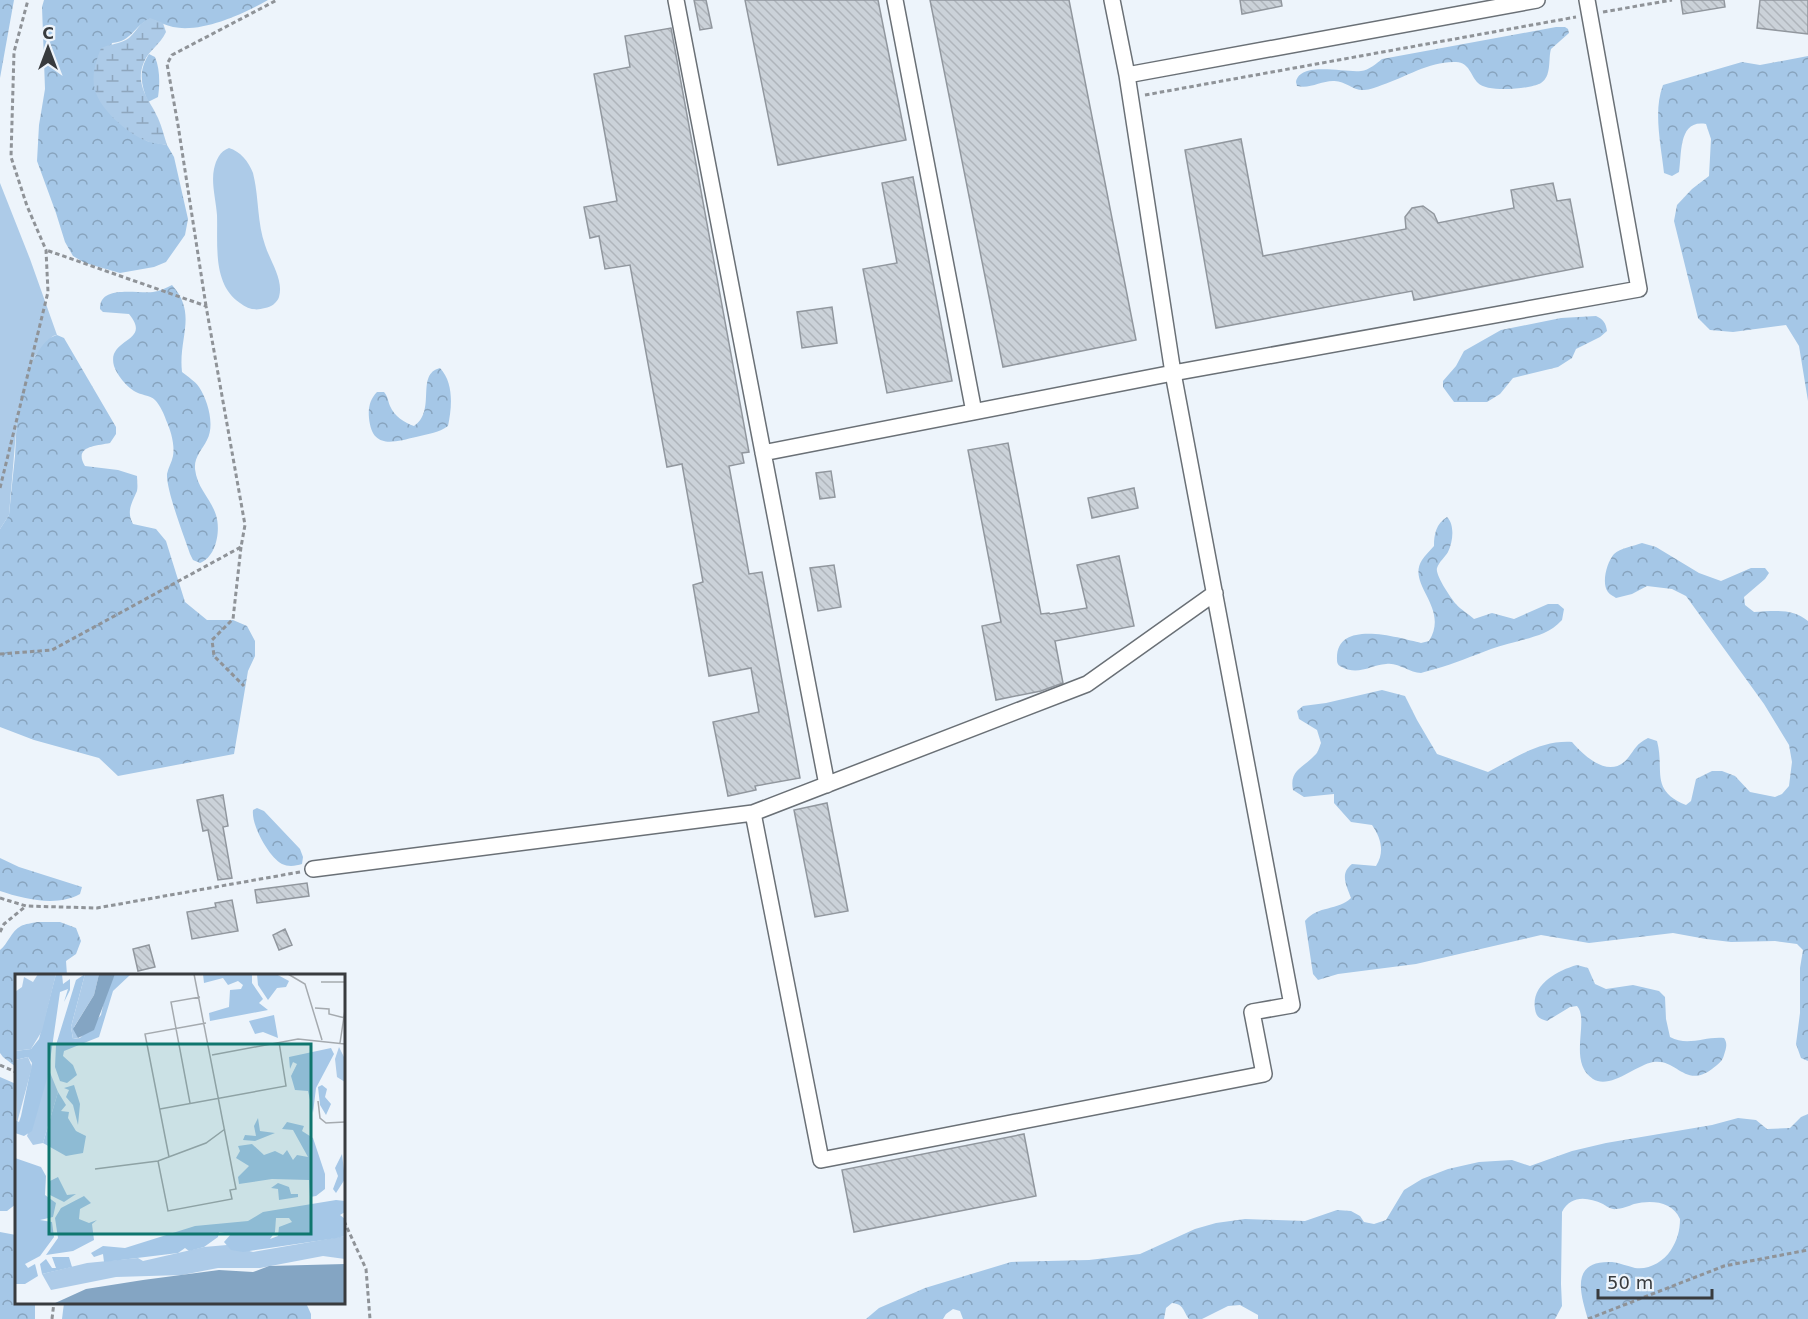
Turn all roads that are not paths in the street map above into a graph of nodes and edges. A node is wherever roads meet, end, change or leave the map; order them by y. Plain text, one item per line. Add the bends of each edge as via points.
1 (676, 0) edge
2 (896, 0) edge
3 (1112, 0) edge
4 (1537, 0) edge
5 (1589, 7) edge
6 (1127, 75) junction
7 (1173, 373) junction
8 (974, 412) junction
9 (763, 453) junction
10 (1215, 593) junction
11 (828, 785) junction
12 (753, 813) junction
13 (313, 868) road end

1 - 9 lane
2 - 8 lane
3 - 6 lane
4 - 6 lane
5 - 7 lane via 1639,289
6 - 7 lane
7 - 8 lane
7 - 10 lane
8 - 9 lane
9 - 11 lane
10 - 11 lane via 1087,684
10 - 12 lane via 1292,1005 1252,1012 1264,1074 821,1160
11 - 12 lane
12 - 13 lane

